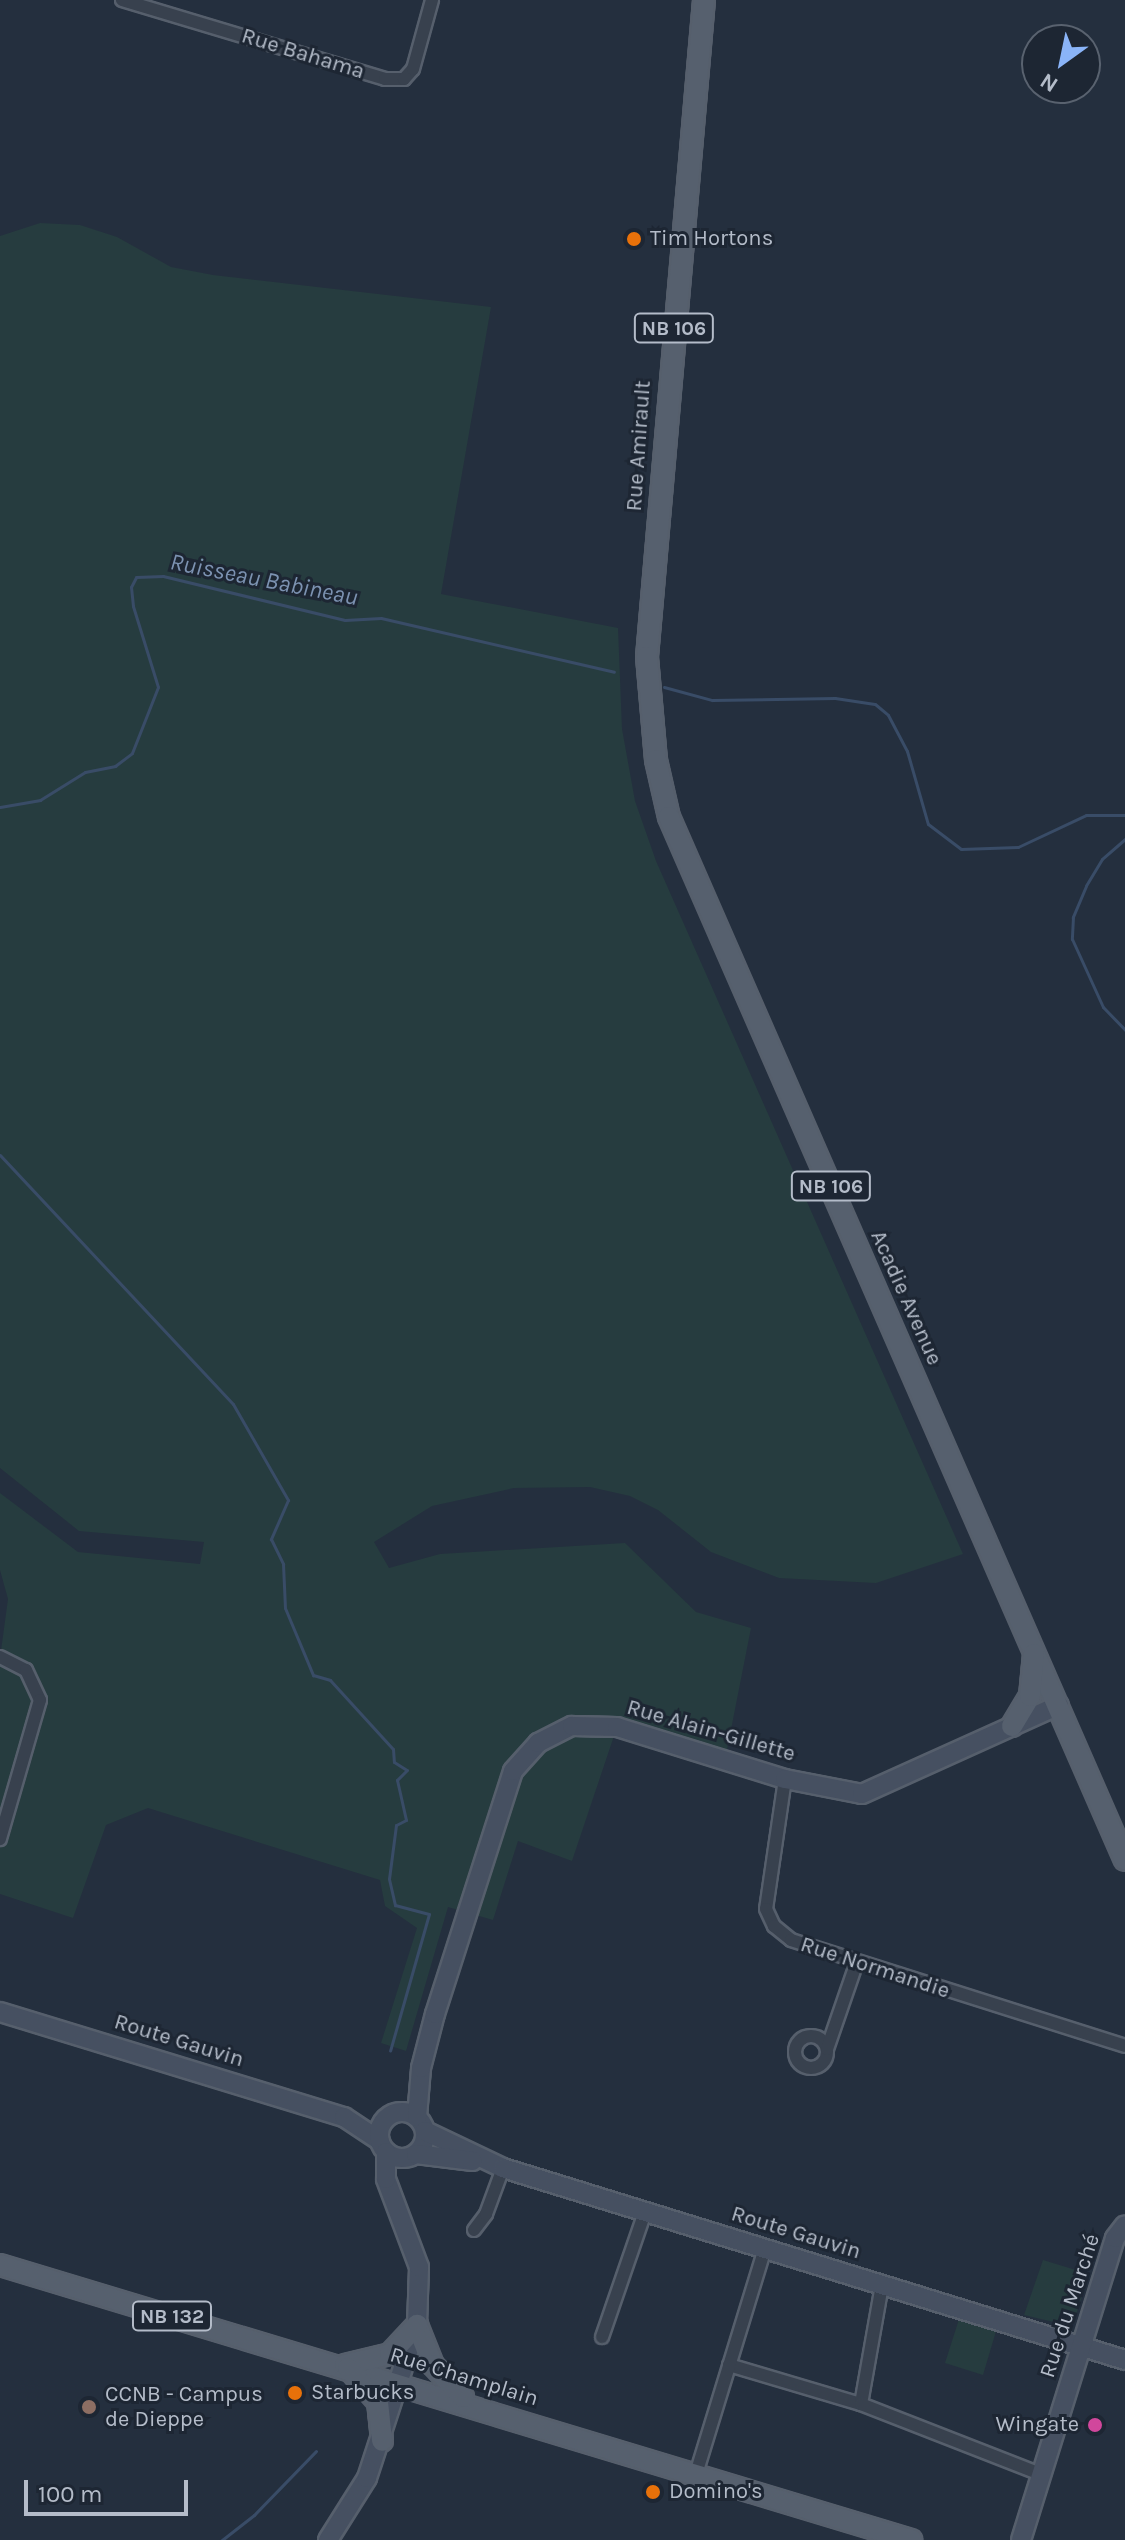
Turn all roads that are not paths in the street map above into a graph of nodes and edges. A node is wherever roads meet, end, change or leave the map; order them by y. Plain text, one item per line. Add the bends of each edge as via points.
1 (122, 0) edge
2 (432, 0) edge
3 (685, 0) edge
4 (704, 0) edge
5 (701, 29) junction
6 (647, 657) joint
7 (1034, 1650) junction
8 (0, 1657) edge
9 (1059, 1705) junction
10 (1012, 1726) junction
11 (785, 1779) junction
12 (0, 1839) edge
13 (1125, 1860) edge
14 (857, 1962) junction
15 (0, 2012) edge
16 (1125, 2046) edge
17 (827, 2049) dead end
18 (421, 2068) junction
19 (390, 2115) junction
20 (344, 2117) junction
21 (421, 2124) junction
22 (383, 2146) junction
23 (412, 2156) junction
24 (500, 2166) junction
25 (393, 2191) junction
26 (645, 2212) junction
27 (1125, 2225) edge
28 (474, 2230) dead end
29 (765, 2249) junction
30 (0, 2265) edge
31 (882, 2285) junction
32 (417, 2325) junction
33 (602, 2337) dead end
34 (1081, 2347) junction
35 (1125, 2360) edge
36 (345, 2365) junction
37 (729, 2365) junction
38 (402, 2383) junction
39 (861, 2404) junction
40 (476, 2406) junction
41 (382, 2441) junction
42 (696, 2474) junction
43 (1041, 2474) junction
44 (328, 2540) edge
45 (911, 2540) edge
46 (1021, 2540) edge

1 - 2 street, Rue Bahama via 385,79 404,79 413,69
3 - 5 main road
4 - 5 main road, Rue Amirault / NB 106
5 - 6 main road, Rue Amirault / NB 106
6 - 7 main road, Acadie Avenue / NB 106 via 655,754 669,817
7 - 9 main road, Acadie Avenue / NB 106
7 - 10 main road via 1030,1696
8 - 12 street via 26,1670 40,1700
9 - 10 street, Rue Alain-Gillette
9 - 13 main road, Acadie Avenue / NB 106
10 - 11 street, Rue Alain-Gillette via 862,1794
11 - 14 street, Rue Normandie via 766,1909 774,1926 791,1940
11 - 18 street, Rue Alain-Gillette via 617,1727 572,1726 538,1743 513,1771
14 - 16 street, Rue Normandie
14 - 17 street
15 - 20 street, Route Gauvin
18 - 19 street, Rue Alain-Gillette
18 - 21 street, Rue Alain-Gillette
19 - 20 street, Route Gauvin
19 - 21 street, Route Gauvin
19 - 22 street, Rue Alain-Gillette
20 - 22 street, Route Gauvin
21 - 23 street, Rue Alain-Gillette
21 - 24 street, Route Gauvin
22 - 23 street, Route Gauvin
22 - 25 street via 386,2179
23 - 24 street, Route Gauvin
23 - 25 street, Rue Alain-Gillette
24 - 26 street, Route Gauvin
24 - 28 street via 486,2214
25 - 32 street via 419,2267
26 - 29 street, Route Gauvin
26 - 33 street
27 - 34 street, Rue du Marché via 1115,2238
29 - 31 street, Route Gauvin
29 - 37 street
30 - 36 main road, Rue Champlain / NB 132
31 - 34 street, Route Gauvin
31 - 39 street
32 - 36 main road via 390,2354
32 - 38 street
32 - 40 main road via 449,2387
34 - 35 street, Route Gauvin
34 - 43 street, Rue du Marché
36 - 38 main road, Rue Champlain / NB 132
36 - 41 main road via 378,2402
37 - 39 street
37 - 42 street
38 - 40 main road, Rue Champlain / NB 132
38 - 41 street
39 - 43 street
40 - 42 main road, Rue Champlain / NB 132
41 - 44 street via 367,2478
42 - 45 main road, Rue Champlain / NB 132
43 - 46 street, Rue du Marché

